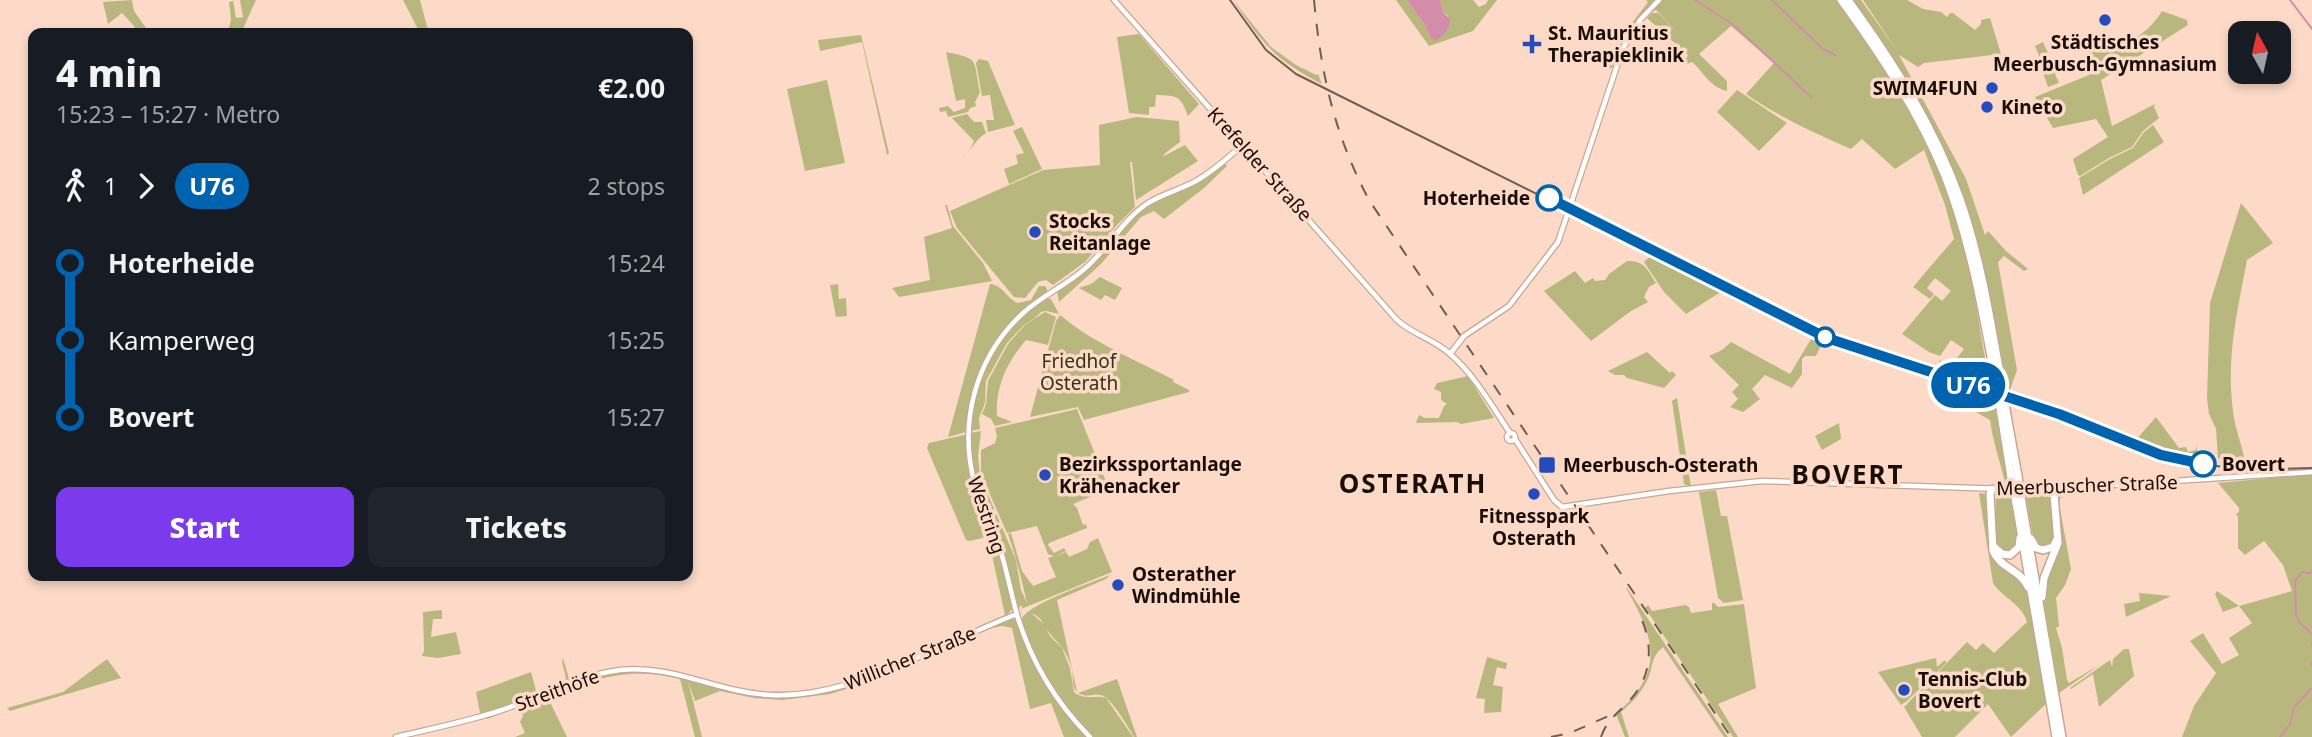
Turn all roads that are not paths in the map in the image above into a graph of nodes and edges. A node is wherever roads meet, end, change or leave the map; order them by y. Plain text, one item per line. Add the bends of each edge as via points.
1 (1114, 0) edge
2 (1659, 0) edge
3 (1841, 0) edge
4 (1848, 0) edge
5 (1231, 132) junction
6 (1242, 145) junction
7 (1234, 152) junction
8 (1972, 253) junction
9 (1456, 345) junction
10 (1450, 354) junction
11 (1462, 365) junction
12 (2312, 472) edge
13 (1992, 489) junction
14 (2052, 490) junction
15 (2022, 521) junction
16 (2035, 613) junction
17 (1017, 614) junction
18 (2043, 621) junction
19 (719, 687) joint
20 (396, 737) edge
21 (1090, 737) edge
22 (2056, 737) edge
23 (2062, 737) edge

1 - 5 main road, Krefelder Straße
2 - 9 main road via 1623,48 1558,242 1509,306
3 - 8 highway via 1919,120
4 - 8 highway via 1924,117 1950,173
5 - 6 main road, Krefelder Straße
5 - 7 main road
6 - 7 main road, Westring
6 - 10 main road, Krefelder Straße via 1407,328
7 - 17 main road, Westring via 1202,177 1136,212 1084,269 1015,321 983,367 970,415 970,463
8 - 15 highway, bridge
9 - 10 main road
9 - 11 main road
10 - 11 main road, Krefelder Straße
11 - 13 main road, Meerbuscher Straße via 1508,439 1560,504 1762,481
12 - 14 main road, Meerbuscher Straße
13 - 14 main road, Meerbuscher Straße
13 - 15 highway via 1993,542 1998,553 2010,555 2019,547 2017,525
13 - 16 highway via 1993,551 2003,565 2025,580
14 - 15 highway via 2057,534 2053,547 2036,548
14 - 18 highway via 2058,543 2044,578
15 - 16 highway
15 - 18 highway
16 - 22 highway
17 - 19 main road, Willicher Straße via 835,689 777,696
17 - 21 main road, Westring via 1044,677
18 - 23 highway
19 - 20 main road, Streithöfe via 664,671 609,671 500,710

